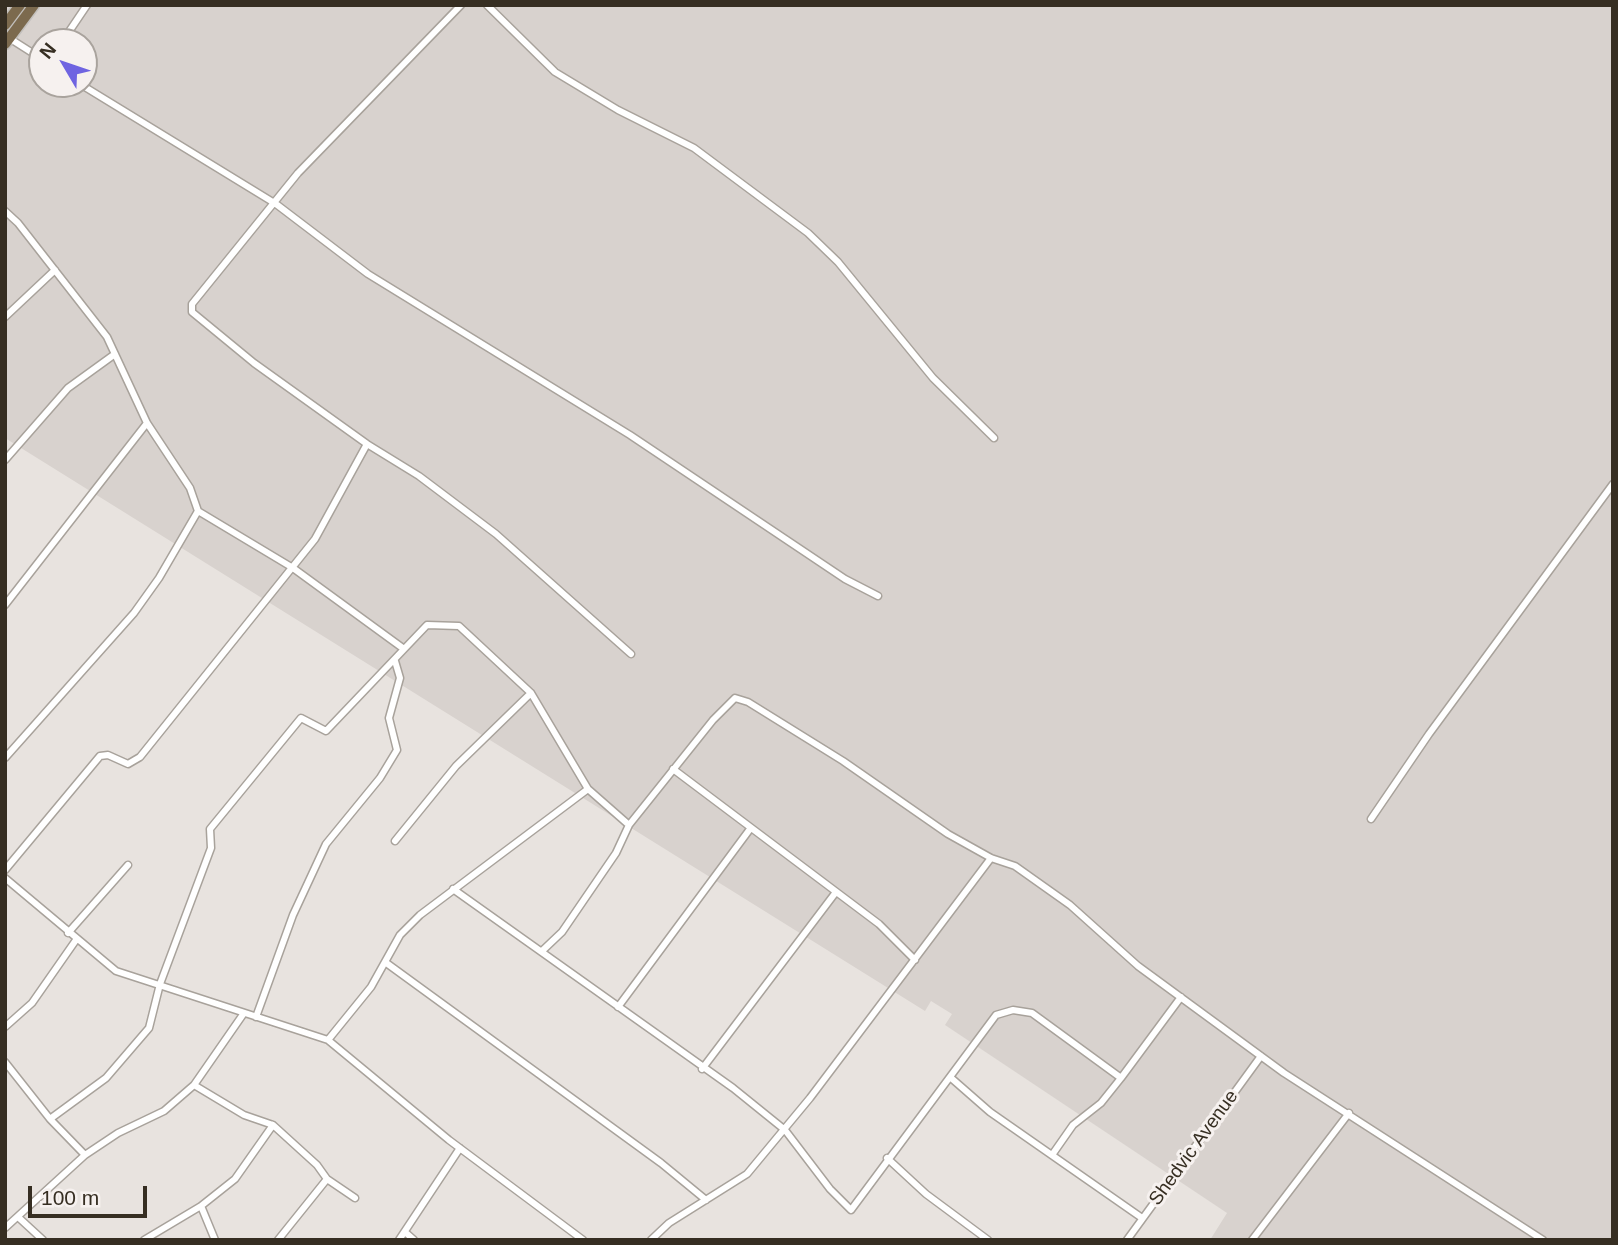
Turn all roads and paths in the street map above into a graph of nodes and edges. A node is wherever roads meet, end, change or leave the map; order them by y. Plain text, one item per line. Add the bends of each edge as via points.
1 (20, 5) edge
2 (34, 5) edge
3 (87, 5) edge
4 (461, 5) edge
5 (487, 5) edge
6 (5, 24) edge
7 (71, 28) edge
8 (7, 41) edge
9 (28, 52) edge
10 (98, 95) edge
11 (276, 204) junction
12 (5, 211) edge
13 (55, 270) junction
14 (5, 317) edge
15 (115, 354) junction
16 (147, 423) junction
17 (994, 438) dead end
18 (368, 444) junction
19 (5, 460) edge
20 (1613, 484) edge
21 (198, 511) junction
22 (293, 568) junction
23 (878, 596) dead end
24 (5, 605) edge
25 (404, 649) junction
26 (631, 654) dead end
27 (395, 661) junction
28 (531, 693) junction
29 (5, 758) edge
30 (673, 769) junction
31 (588, 789) junction
32 (1371, 819) dead end
33 (629, 825) junction
34 (750, 829) junction
35 (395, 841) dead end
36 (991, 858) junction
37 (128, 865) dead end
38 (5, 870) edge
39 (5, 878) edge
40 (453, 889) junction
41 (836, 892) junction
42 (68, 933) junction
43 (76, 940) junction
44 (542, 951) junction
45 (915, 960) junction
46 (385, 962) junction
47 (160, 984) junction
48 (1181, 998) junction
49 (618, 1007) junction
50 (244, 1013) junction
51 (256, 1017) junction
52 (5, 1027) edge
53 (328, 1040) junction
54 (1261, 1056) junction
55 (5, 1062) edge
56 (702, 1069) junction
57 (950, 1077) junction
58 (1121, 1078) junction
59 (194, 1085) junction
60 (1349, 1112) junction
61 (50, 1119) junction
62 (273, 1125) junction
63 (785, 1130) junction
64 (460, 1148) junction
65 (85, 1155) junction
66 (1052, 1156) junction
67 (887, 1158) junction
68 (327, 1179) junction
69 (355, 1198) dead end
70 (706, 1200) junction
71 (201, 1206) junction
72 (18, 1217) junction
73 (1142, 1218) junction
74 (5, 1228) edge
75 (405, 1232) junction
76 (43, 1240) edge
77 (144, 1240) edge
78 (215, 1240) edge
79 (278, 1240) edge
80 (399, 1240) edge
81 (414, 1240) edge
82 (583, 1240) edge
83 (651, 1240) edge
84 (988, 1240) edge
85 (1127, 1240) edge
86 (1252, 1240) edge
87 (1543, 1240) edge

1 - 6 highway
2 - 8 highway
3 - 7 street
4 - 11 street via 344,122
5 - 17 street via 555,72 694,148 808,233 838,262 933,378
8 - 9 street
10 - 11 street
11 - 18 street via 192,304 192,312 254,363
11 - 23 street via 369,274
12 - 13 street
13 - 14 street
13 - 15 street
15 - 16 street
15 - 19 street via 68,388
16 - 21 street via 190,488
16 - 24 street
18 - 22 street via 315,540
18 - 26 street via 496,534
20 - 32 street
21 - 22 street
21 - 29 street via 134,613
22 - 25 street
22 - 38 street via 140,757 128,764 100,756
25 - 27 street
25 - 28 street via 427,625 459,626
27 - 47 street via 326,732 300,718 210,829 211,848
27 - 51 street via 400,678 389,718 397,750 326,844 293,915
28 - 31 street
28 - 35 street via 456,766
30 - 33 street
30 - 34 street
30 - 36 street via 736,698 798,731 948,834
31 - 33 street
31 - 40 street
33 - 44 street via 616,853 562,932
34 - 41 street
34 - 49 street
36 - 45 street
36 - 48 street via 1015,866 1070,905
37 - 42 street
39 - 42 street
40 - 44 street
40 - 46 street via 400,935
41 - 45 street via 879,924
41 - 56 street
42 - 43 street
43 - 47 street via 116,971
43 - 52 street via 32,1003
44 - 49 street
45 - 63 street
46 - 53 street
46 - 70 street
47 - 50 street
47 - 61 street via 149,1028 106,1078
48 - 54 street
48 - 58 street
49 - 56 street
50 - 51 street
50 - 59 street
51 - 53 street
53 - 64 street
54 - 60 street
54 - 73 street, Shedvic Avenue
55 - 61 street
56 - 63 street
57 - 58 street via 996,1015 1013,1010 1032,1013
57 - 66 street
57 - 67 street
58 - 66 street via 1101,1104 1073,1125
59 - 62 street via 244,1115
59 - 65 street via 164,1111
60 - 86 street
60 - 87 street
61 - 65 street
62 - 68 street via 317,1164
62 - 71 street via 235,1179
63 - 67 street via 851,1210
63 - 70 street via 747,1174
64 - 75 street
64 - 82 street
65 - 72 street
66 - 73 street
67 - 84 street
68 - 69 street
68 - 79 street
70 - 83 street
71 - 77 street
71 - 78 street
72 - 74 street
72 - 76 street
73 - 85 street, Shedvic Avenue
75 - 80 street
75 - 81 street

